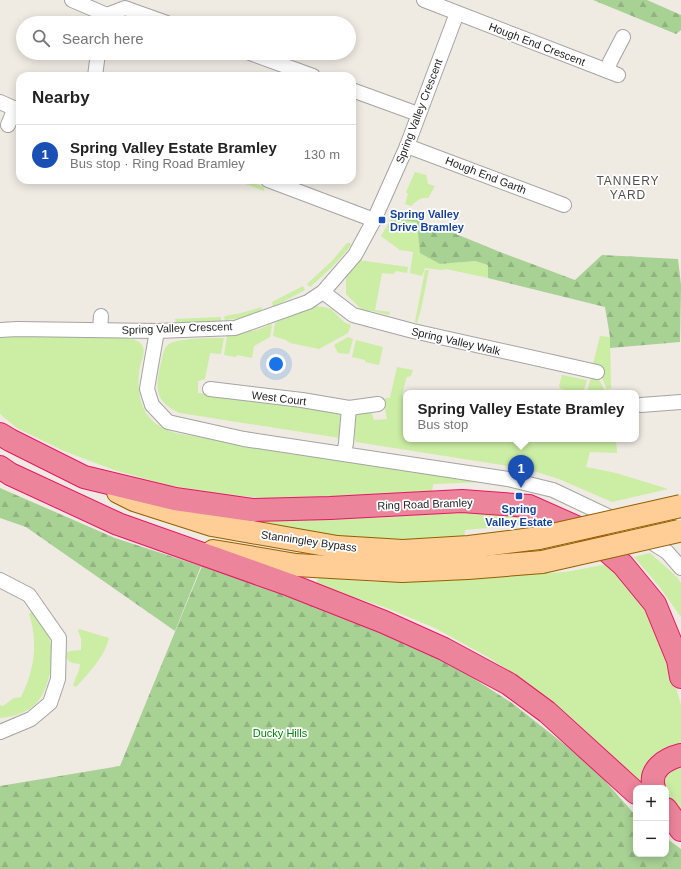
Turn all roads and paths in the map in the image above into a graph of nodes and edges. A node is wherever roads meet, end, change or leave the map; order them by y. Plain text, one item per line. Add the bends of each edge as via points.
1 (424, 0) edge
2 (76, 1) edge
3 (457, 13) junction
4 (100, 16) edge
5 (110, 16) edge
6 (147, 16) edge
7 (623, 37) dead end
8 (97, 60) edge
9 (269, 60) edge
10 (96, 72) edge
11 (302, 72) edge
12 (356, 91) edge
13 (0, 102) edge
14 (16, 109) edge
15 (16, 111) edge
16 (418, 114) junction
17 (8, 125) dead end
18 (407, 146) junction
19 (279, 184) edge
20 (564, 205) dead end
21 (374, 220) junction
22 (323, 292) junction
23 (0, 330) edge
24 (157, 331) junction
25 (597, 372) dead end
26 (210, 389) dead end
27 (681, 402) edge
28 (378, 404) dead end
29 (641, 405) dead end
30 (349, 408) junction
31 (0, 434) edge
32 (344, 453) junction
33 (0, 467) edge
34 (84, 477) junction
35 (681, 506) edge
36 (680, 530) edge
37 (175, 545) junction
38 (681, 568) edge
39 (0, 580) edge
40 (681, 677) edge
41 (0, 732) edge
42 (681, 755) edge
43 (654, 785) edge
44 (633, 790) edge
45 (669, 813) edge
46 (667, 821) edge
47 (681, 830) edge
48 (681, 834) edge

1 - 3 street, Hough End Crescent
2 - 4 street
3 - 7 street, Hough End Crescent via 613,73 610,62
3 - 16 street, Spring Valley Crescent
5 - 6 street via 125,8
8 - 10 street
9 - 11 street
12 - 16 street
13 - 14 street
15 - 17 street
16 - 18 street, Spring Valley Crescent
18 - 20 street, Hough End Garth
18 - 21 street, Spring Valley Crescent
19 - 21 street
21 - 22 street, Spring Valley Crescent via 355,254
22 - 24 street, Spring Valley Crescent via 308,302 268,309 235,328
22 - 25 street, Spring Valley Walk via 353,315
23 - 24 street, Spring Valley Crescent via 100,323
24 - 32 street via 148,389 152,405 168,422 244,439
26 - 30 street, West Court
27 - 29 street
28 - 30 street, West Court
30 - 32 street
31 - 34 highway, Stanningley Bypass
32 - 38 street via 508,479 553,490 616,520 667,552
33 - 37 highway, Stanningley Bypass via 118,524
34 - 35 main road, Stanningley Bypass, bridge via 134,500 212,525 337,547 403,550 469,547 538,538
34 - 40 highway, Ring Road Bramley via 175,499 252,510 462,501 529,506 583,530 624,565 655,604 678,660
36 - 37 main road, Stanningley Bypass, bridge via 542,562 402,571 296,565
37 - 44 highway via 290,585 444,648 509,684 547,712
39 - 41 street via 29,595 59,638 58,679 50,702 31,719
42 - 43 highway via 664,761 655,770
45 - 47 highway
46 - 48 highway

